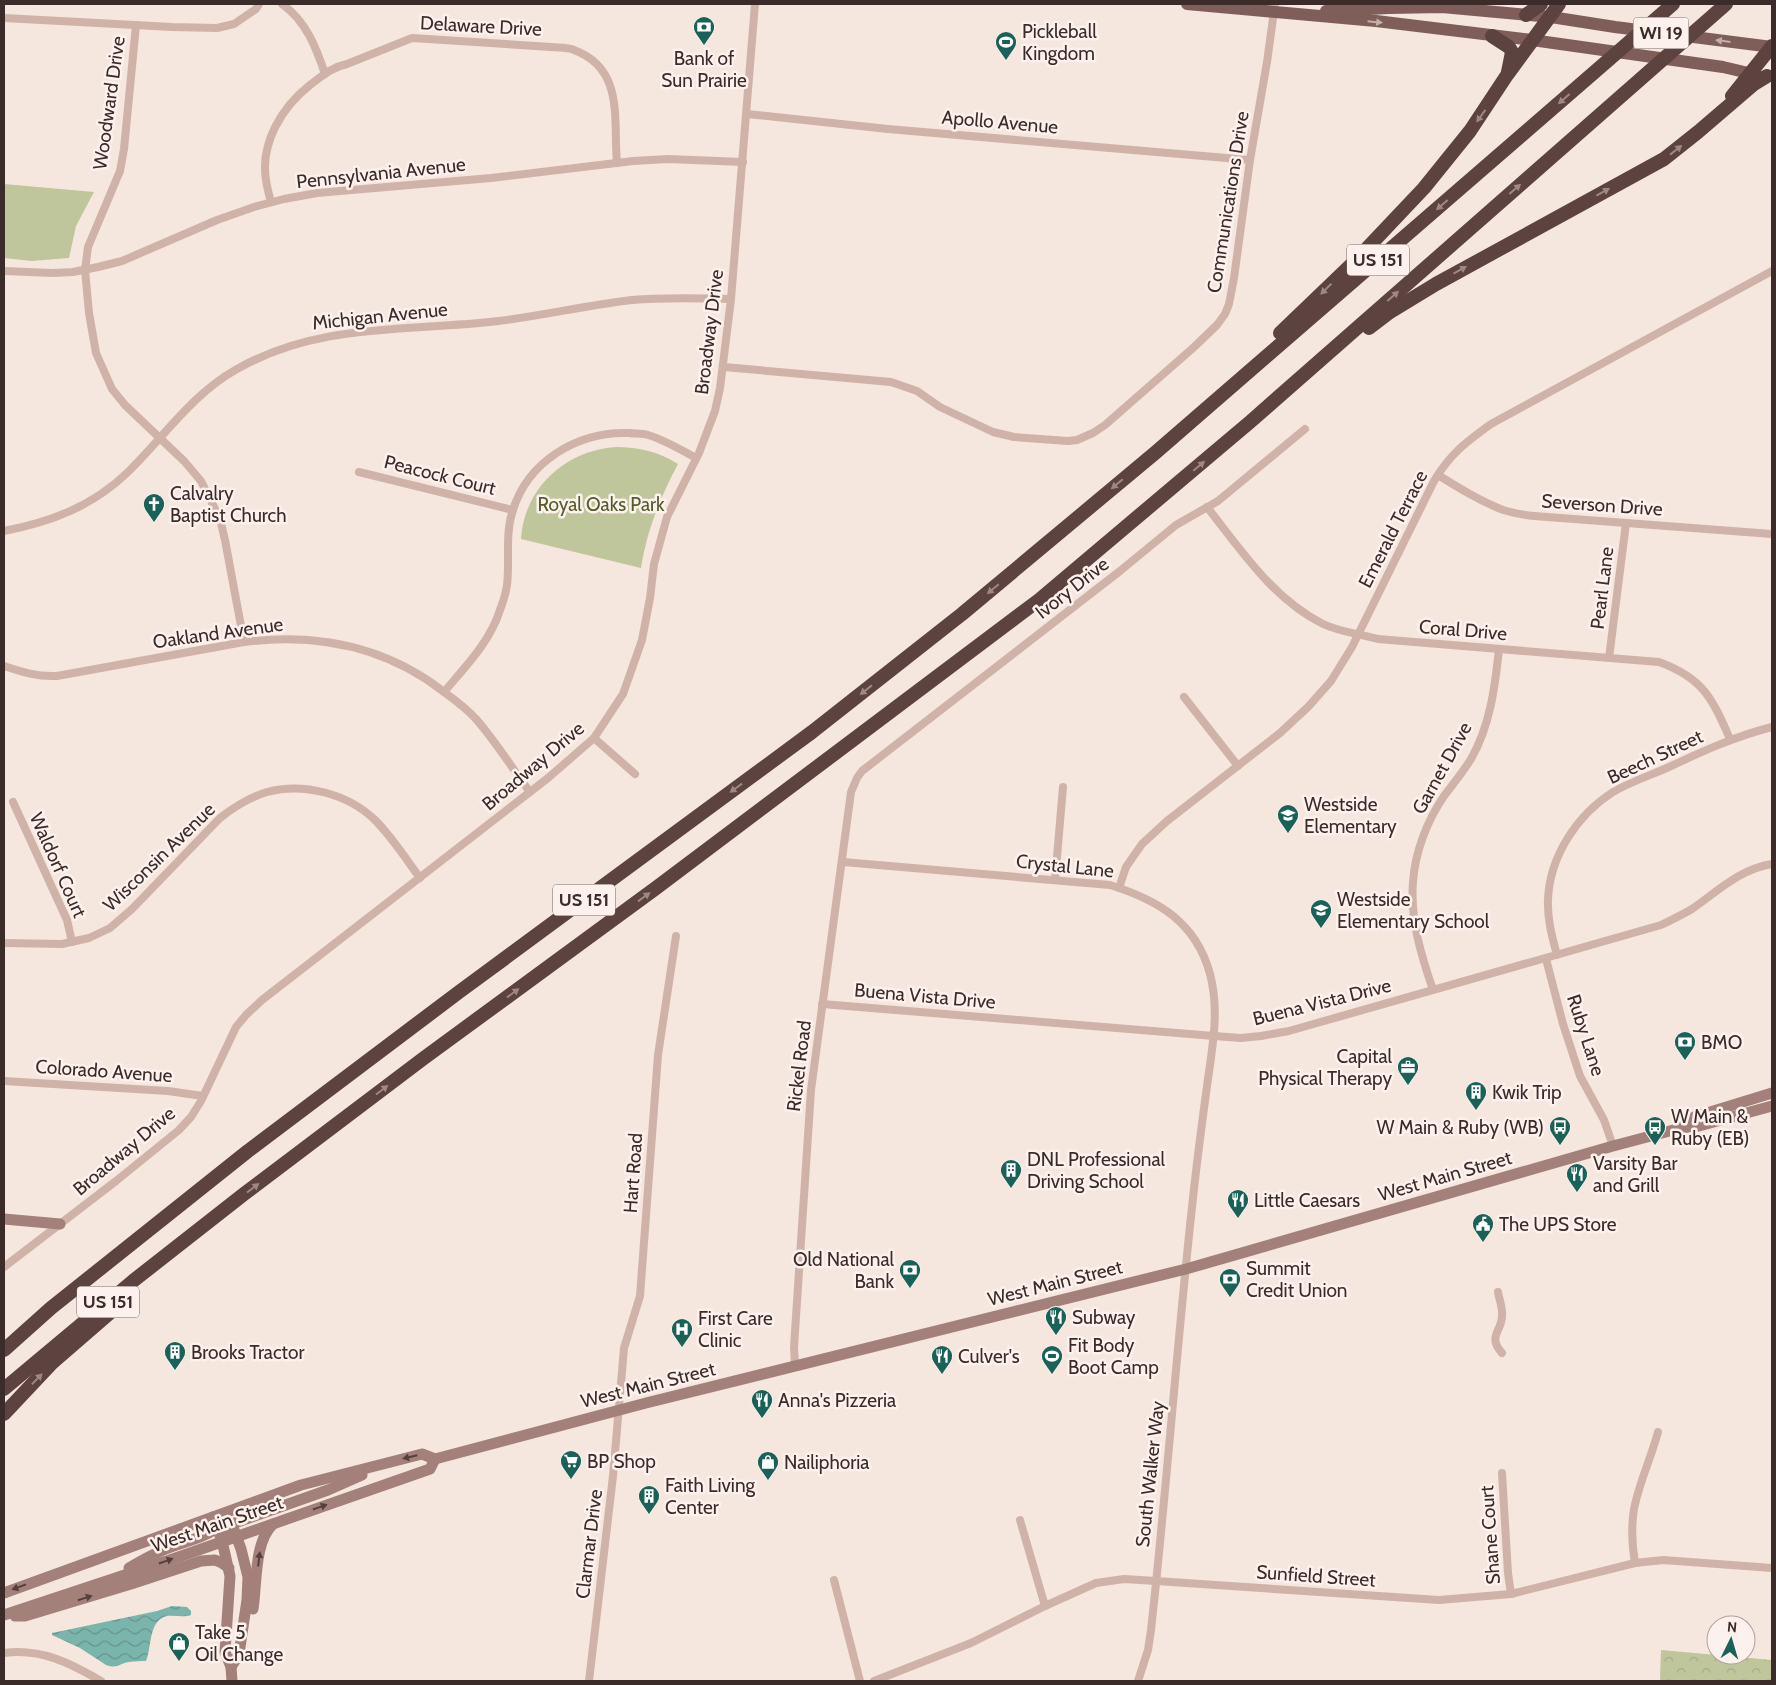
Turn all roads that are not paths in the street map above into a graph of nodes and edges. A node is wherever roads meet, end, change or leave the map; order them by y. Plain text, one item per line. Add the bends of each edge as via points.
1 (259, 4) edge
2 (282, 4) edge
3 (755, 4) edge
4 (1187, 4) edge
5 (1541, 4) edge
6 (1560, 4) edge
7 (1673, 4) edge
8 (1726, 4) edge
9 (1275, 8) edge
10 (1526, 15) junction
11 (1551, 17) junction
12 (4, 18) edge
13 (136, 25) junction
14 (1492, 36) junction
15 (1532, 40) junction
16 (1772, 47) edge
17 (1749, 73) junction
18 (325, 74) junction
19 (1507, 75) junction
20 (1770, 77) edge
21 (747, 114) junction
22 (1716, 117) junction
23 (1250, 160) junction
24 (743, 162) junction
25 (617, 163) junction
26 (271, 202) junction
27 (85, 270) junction
28 (4, 271) edge
29 (1772, 271) edge
30 (731, 299) junction
31 (724, 367) junction
32 (1277, 398) junction
33 (1305, 429) dead end
34 (158, 438) junction
35 (1154, 453) junction
36 (696, 458) junction
37 (359, 472) dead end
38 (1438, 475) junction
39 (1207, 508) junction
40 (513, 510) junction
41 (1626, 523) junction
42 (4, 531) edge
43 (1772, 534) edge
44 (1358, 634) junction
45 (244, 642) junction
46 (1499, 649) junction
47 (1609, 658) junction
48 (4, 666) edge
49 (444, 692) junction
50 (1184, 697) dead end
51 (1772, 727) edge
52 (594, 738) junction
53 (1730, 739) junction
54 (1238, 766) junction
55 (635, 774) dead end
56 (860, 774) joint
57 (1063, 787) dead end
58 (530, 792) junction
59 (13, 802) dead end
60 (842, 862) junction
61 (1772, 864) edge
62 (420, 878) junction
63 (1055, 880) junction
64 (1119, 888) junction
65 (676, 936) dead end
66 (72, 942) junction
67 (4, 943) edge
68 (1557, 955) junction
69 (1546, 959) junction
70 (1432, 990) junction
71 (822, 1004) junction
72 (1214, 1036) junction
73 (4, 1081) edge
74 (1772, 1093) edge
75 (203, 1096) junction
76 (1772, 1106) edge
77 (1681, 1128) junction
78 (1613, 1146) junction
79 (214, 1218) junction
80 (4, 1219) edge
81 (60, 1224) junction
82 (4, 1267) edge
83 (1186, 1268) junction
84 (1498, 1292) dead end
85 (6, 1347) edge
86 (1502, 1353) dead end
87 (795, 1366) junction
88 (4, 1389) edge
89 (619, 1410) junction
90 (4, 1414) edge
91 (1658, 1432) dead end
92 (435, 1459) junction
93 (384, 1465) junction
94 (1502, 1473) dead end
95 (227, 1512) junction
96 (1020, 1520) dead end
97 (215, 1522) junction
98 (274, 1523) junction
99 (232, 1524) junction
100 (236, 1536) junction
101 (222, 1541) junction
102 (1635, 1563) junction
103 (1772, 1568) edge
104 (230, 1572) junction
105 (114, 1578) junction
106 (834, 1580) dead end
107 (1156, 1580) junction
108 (4, 1593) edge
109 (1511, 1594) junction
110 (1045, 1606) junction
111 (4, 1616) edge
112 (244, 1623) junction
113 (4, 1653) edge
114 (231, 1667) junction
115 (101, 1681) edge
116 (232, 1681) edge
117 (589, 1681) edge
118 (860, 1681) edge
119 (874, 1681) edge
120 (1138, 1681) edge

1 - 13 street via 234,24 217,28
2 - 18 street via 294,12 314,42
3 - 21 street, Broadway Drive
4 - 9 main road, WI 19
5 - 10 highway
6 - 11 highway
7 -> 35 highway, US 151
32 -> 8 highway, US 151
9 - 10 main road, WI 19 via 1442,7
9 -> 14 main road, WI 19
9 - 23 street, Communications Drive
10 - 11 main road, WI 19
11 - 15 highway
16 -> 11 main road, WI 19
12 - 13 street
13 - 27 street, Woodward Drive via 120,171 88,247
14 - 15 main road, WI 19
14 - 19 highway via 1512,52
15 - 17 main road, WI 19
15 - 19 highway
16 - 17 highway
17 - 20 main road, WI 19
17 - 22 highway
18 - 25 street, Delaware Drive via 337,66 412,38 572,49 593,61 610,84 614,97
18 - 26 street, Delaware Drive via 286,108 269,141 265,167
19 -> 35 highway via 1470,131 1418,195 1354,262
20 - 22 highway via 1754,84
21 - 23 street, Apollo Avenue
21 - 24 street, Broadway Drive
32 -> 22 highway via 1390,312 1664,159
23 - 31 street, Communications Drive via 1229,304 1221,320 1105,425 1076,440 1028,438 993,432 940,407 917,391 891,382
24 - 25 street, Pennsylvania Avenue via 668,159
24 - 30 street, Broadway Drive
25 - 26 street, Pennsylvania Avenue via 492,178 338,190
26 - 27 street, Pennsylvania Avenue via 217,220 122,260
27 - 28 street, Pennsylvania Avenue via 53,273
27 - 34 street, Woodward Drive via 96,353 105,375 125,405
29 - 38 street, Emerald Terrace via 1492,424 1465,443
30 - 31 street, Broadway Drive
30 - 34 street, Michigan Avenue via 629,300 496,322 361,332 305,340 254,360 216,383
31 - 36 street, Broadway Drive via 715,411
79 -> 32 highway, US 151 via 1039,600
33 - 39 street, Ivory Drive
34 - 42 street, Michigan Avenue via 128,472 93,500 46,521
34 - 45 street, Woodward Drive via 201,481 220,519
35 -> 85 highway, US 151 via 962,614 827,720 248,1151
36 - 40 street via 648,435 614,433 581,440 560,450 537,469
36 - 52 street, Broadway Drive via 667,517 654,564 637,657 622,694
37 - 40 street, Peacock Court
38 - 41 street, Severson Drive via 1474,496 1515,513
38 - 44 street, Emerald Terrace
39 - 44 street, Coral Drive via 1284,598 1324,624
39 - 56 street, Ivory Drive via 1176,525
40 - 49 street via 508,538 507,586 500,612 478,651
41 - 43 street, Severson Drive
41 - 47 street, Pearl Lane
44 - 46 street, Coral Drive via 1378,639
44 - 54 street, Emerald Terrace via 1331,681 1308,707
45 - 48 street, Oakland Avenue via 57,676 25,674
45 - 49 street, Oakland Avenue via 291,638 339,643 407,667
46 - 47 street, Coral Drive
46 - 70 street, Garnet Drive via 1487,721 1471,758 1443,798 1424,834 1416,863 1412,905
47 - 53 street, Coral Drive via 1658,662 1678,669 1697,682 1712,701
49 - 58 street, Oakland Avenue via 475,718
50 - 54 street
51 - 53 street, Beech Street
52 - 55 street
52 - 58 street, Broadway Drive
53 - 68 street, Beech Street via 1614,792 1574,827 1561,850 1548,899 1550,933
54 - 64 street, Emerald Terrace via 1142,844 1126,867
56 - 60 street, Rickel Road via 851,792
57 - 63 street
58 - 62 street, Broadway Drive
59 - 66 street, Waldorf Court via 67,920
60 - 63 street, Crystal Lane
60 - 71 street, Rickel Road
61 - 68 street, Buena Vista Drive via 1744,872 1691,909 1660,925
62 - 66 street, Wisconsin Avenue via 374,820 356,806 311,790 267,792 236,806 220,818 110,928
62 - 75 street, Broadway Drive via 280,985 246,1015 226,1045
63 - 64 street, Crystal Lane
64 - 72 street, Crystal Lane via 1170,912 1201,950 1215,998
65 - 89 street, Hart Road via 658,1055 640,1296 624,1348
66 - 67 street, Wisconsin Avenue
68 - 69 street, Buena Vista Drive
69 - 70 street, Buena Vista Drive
69 - 78 street, Ruby Lane via 1580,1076 1604,1120
70 - 72 street, Buena Vista Drive via 1288,1031 1248,1037
71 - 72 street, Buena Vista Drive
71 - 87 street, Rickel Road via 811,1090
72 - 83 street, Crystal Lane
73 - 75 street, Colorado Avenue
74 - 77 main road, West Main Street via 1694,1117
75 - 81 street, Broadway Drive via 179,1130
76 - 77 main road, West Main Street
77 - 78 main road, West Main Street
78 - 83 main road, West Main Street
79 - 88 highway, US 151
90 -> 79 highway via 52,1363
80 - 81 main road
81 - 82 street, Broadway Drive
83 - 87 main road, West Main Street
83 - 107 street, South Walker Way
84 - 86 street via 1502,1322 1495,1334 1497,1347
87 - 89 main road, West Main Street
89 - 92 main road, West Main Street
89 - 117 street, Clarmar Drive
91 - 102 street via 1634,1510
92 -> 93 main road, West Main Street via 422,1454
98 -> 92 main road, West Main Street via 430,1469
93 - 95 main road, West Main Street via 301,1485
93 - 99 main road via 328,1490
94 - 109 street, Shane Court
95 - 97 main road, West Main Street
95 - 99 main road
96 - 110 street
97 - 101 main road
97 - 105 main road via 200,1537 161,1550
97 -> 108 main road, West Main Street
98 - 100 main road, West Main Street
112 -> 98 main road via 253,1610 262,1542 266,1530
99 - 100 main road
99 - 101 main road
100 - 101 main road, West Main Street
100 - 112 main road via 248,1577
101 - 104 main road
105 -> 101 main road, West Main Street
102 - 103 street, Sunfield Street via 1663,1560
102 - 109 street, Sunfield Street
111 -> 104 main road via 25,1616 202,1561 215,1560
104 - 112 main road via 237,1592 237,1618
104 - 114 main road via 225,1652
105 - 111 main road, West Main Street
106 - 118 street
107 - 109 street, Sunfield Street via 1439,1600
107 - 110 street, Sunfield Street via 1124,1579 1096,1583
107 - 120 street, South Walker Way via 1148,1650
110 - 119 street, Sunfield Street via 971,1643
112 - 114 main road via 240,1654
113 - 115 street via 24,1652 54,1657
114 - 116 main road

